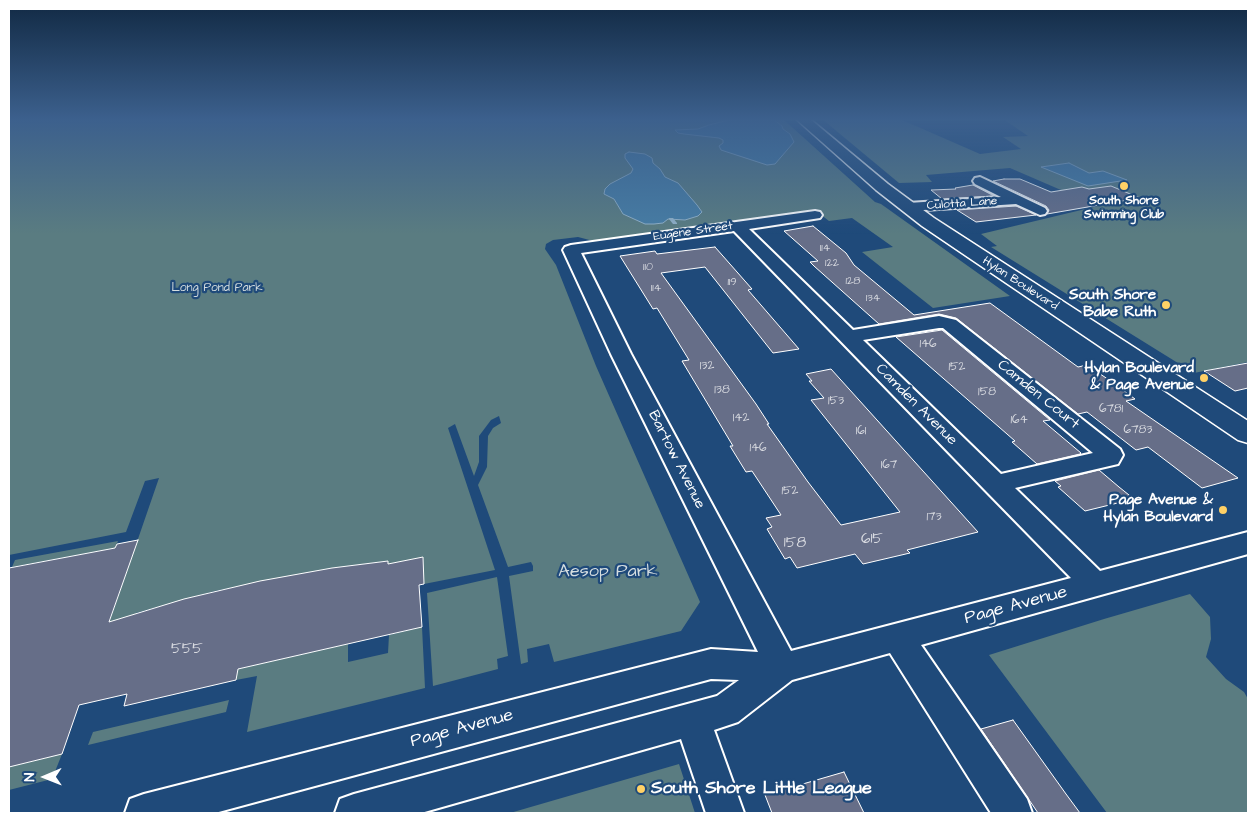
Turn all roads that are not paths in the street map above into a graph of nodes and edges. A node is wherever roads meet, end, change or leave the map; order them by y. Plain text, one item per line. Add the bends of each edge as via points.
1 (848, 157) edge
2 (980, 181) dead end
3 (1017, 200) junction
4 (908, 207) junction
5 (1040, 211) dead end
6 (815, 215) dead end
7 (737, 226) junction
8 (571, 250) joint
9 (848, 337) junction
10 (1248, 434) edge
11 (994, 484) junction
12 (1248, 543) edge
13 (1096, 585) junction
14 (898, 638) junction
15 (783, 668) junction
16 (692, 719) junction
17 (144, 813) edge
18 (354, 813) edge
19 (725, 813) edge
20 (1013, 813) edge

1 - 4 main road, Hylan Boulevard
2 - 3 street, Culotta Lane
3 - 4 street, Culotta Lane
3 - 5 street, Culotta Lane
4 - 10 main road, Hylan Boulevard
6 - 7 street, Eugene Street
7 - 8 street, Eugene Street
7 - 9 street, Camden Avenue
8 - 15 street, Bartow Avenue
9 - 11 street, Camden Avenue
9 - 11 street, Camden Court via 939,322 949,324 1111,455
11 - 13 street, Camden Avenue
12 - 13 street, Page Avenue
13 - 14 street, Page Avenue
14 - 15 street, Page Avenue
14 - 20 street
15 - 16 street, Page Avenue via 726,710
15 - 17 street, Page Avenue via 711,664
16 - 18 street, Page Avenue
16 - 19 street

